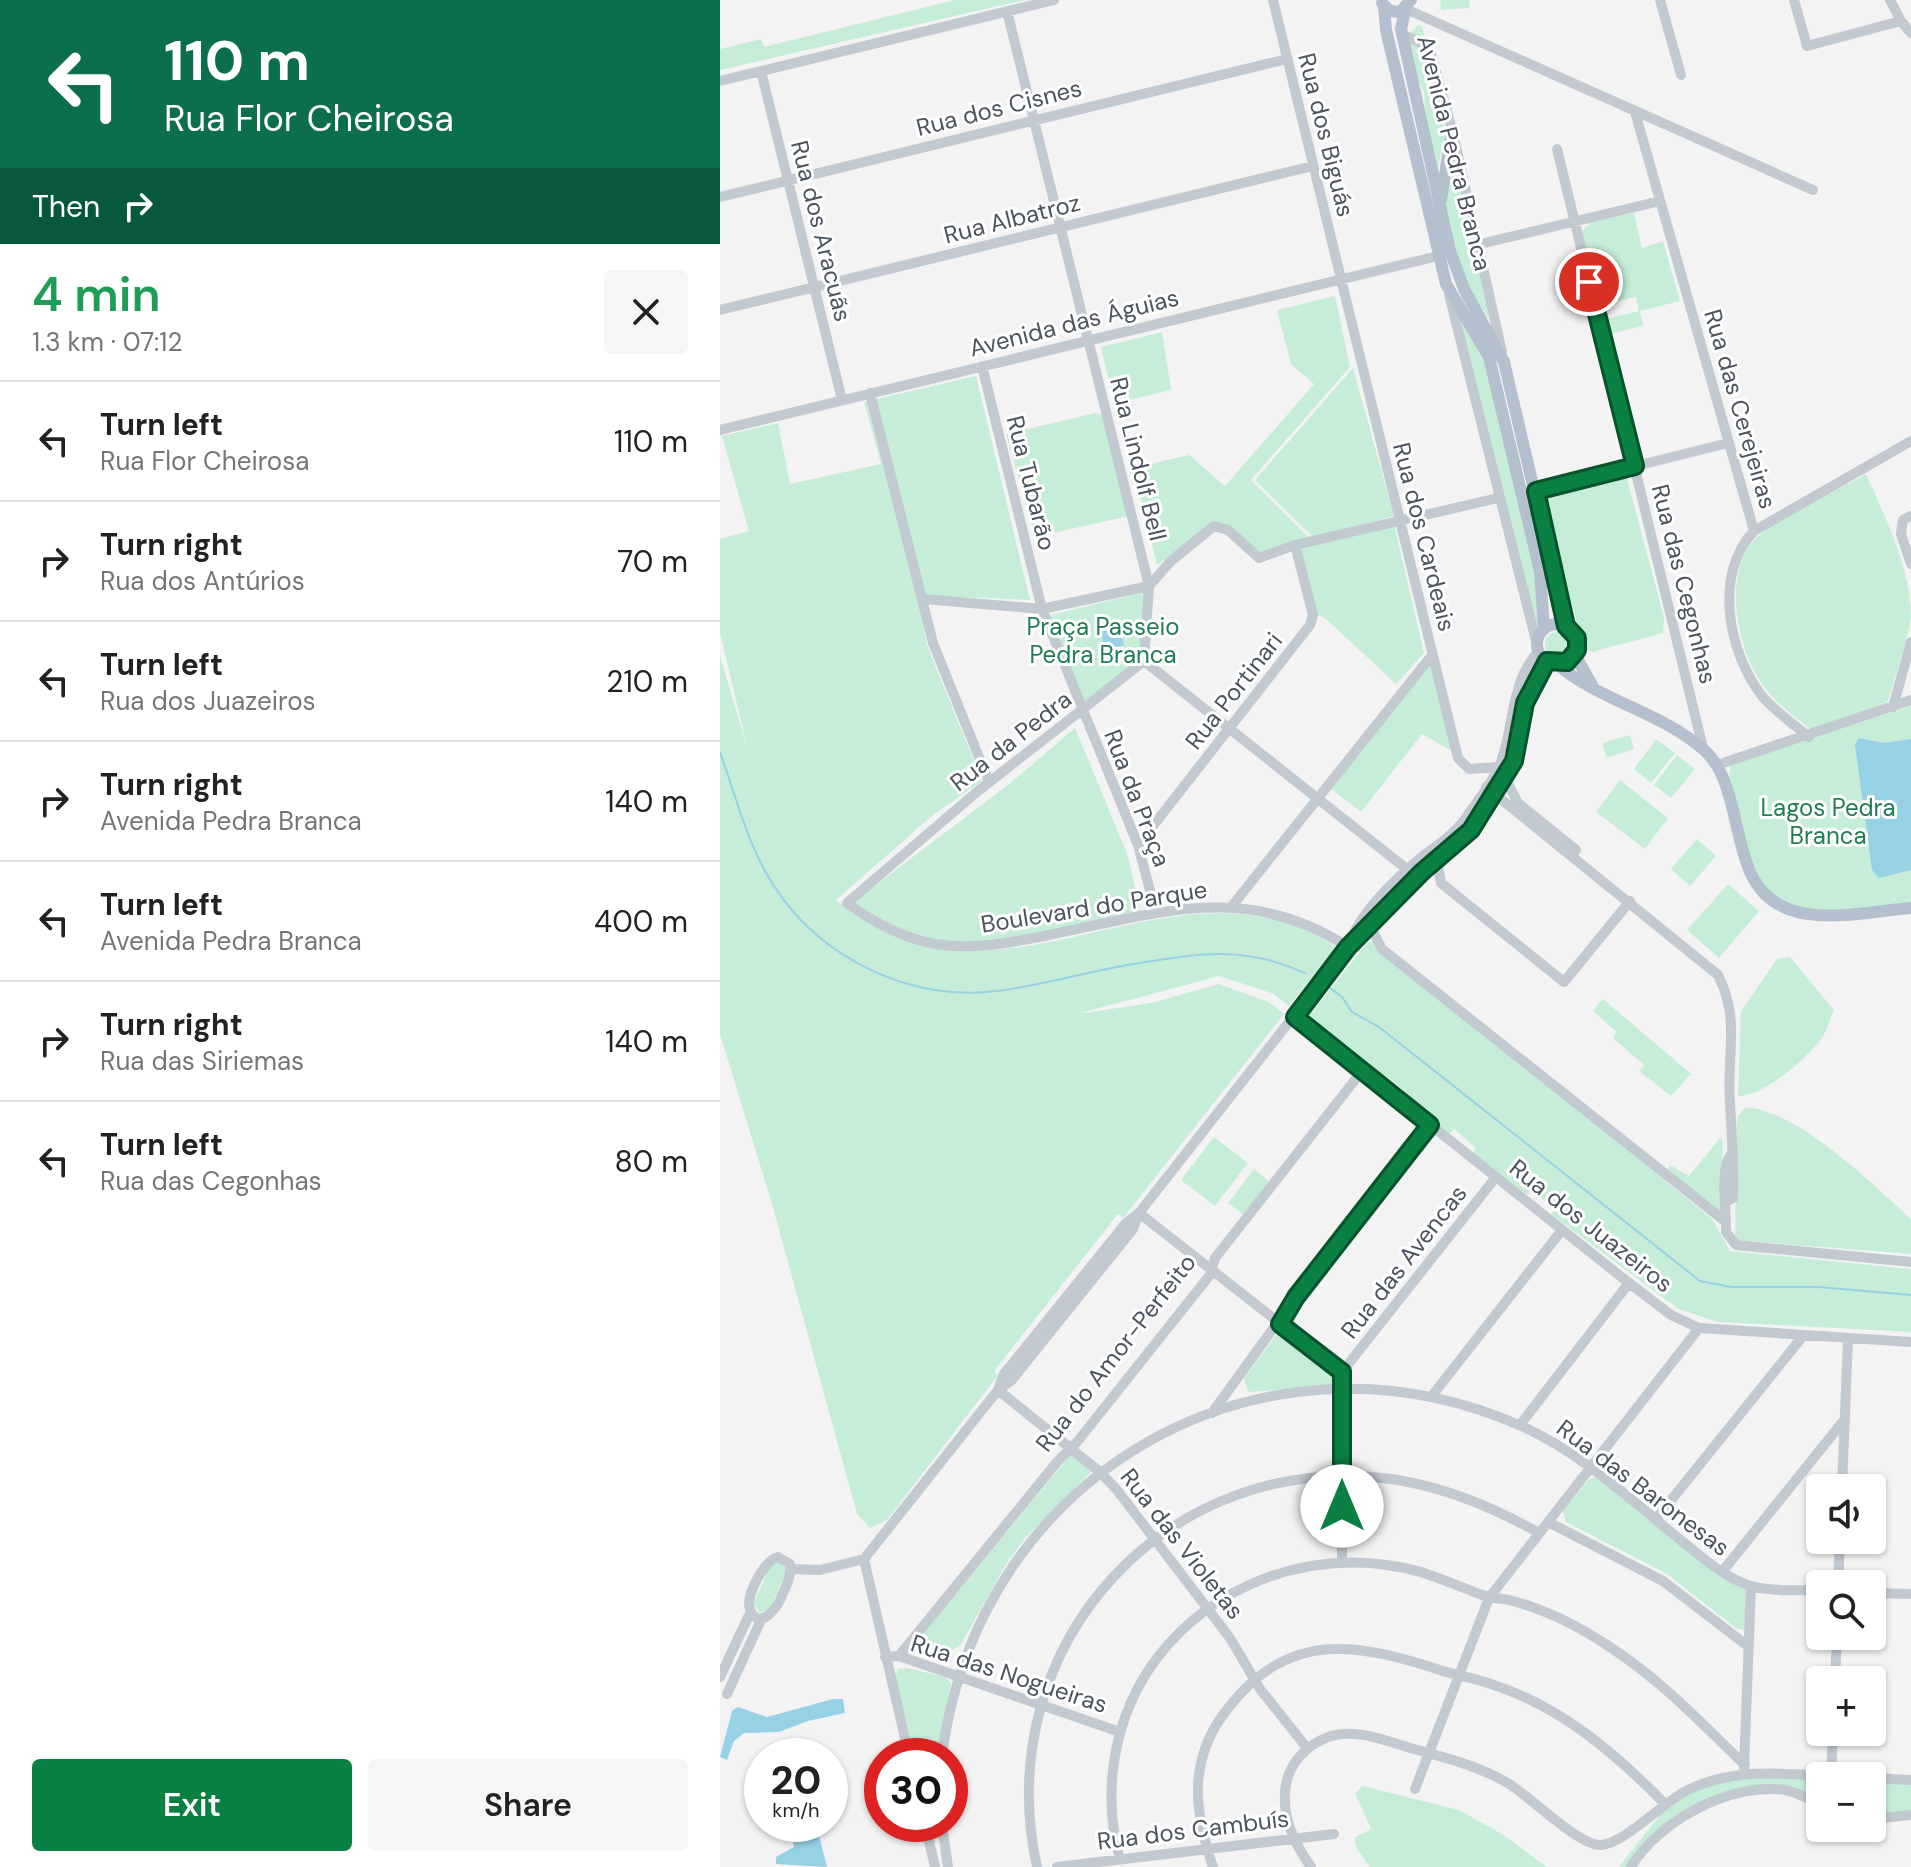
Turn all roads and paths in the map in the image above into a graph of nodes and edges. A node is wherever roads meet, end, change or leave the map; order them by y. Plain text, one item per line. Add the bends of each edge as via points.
1 (1054, 0) edge
2 (1273, 0) edge
3 (1660, 0) edge
4 (1794, 0) edge
5 (1890, 0) edge
6 (1380, 3) edge
7 (1407, 6) edge
8 (1007, 11) junction
9 (1901, 21) junction
10 (1911, 33) edge
11 (1402, 35) junction
12 (1287, 59) junction
13 (761, 71) junction
14 (1681, 75) dead end
15 (720, 81) edge
16 (1635, 112) junction
17 (1034, 120) junction
18 (1452, 129) junction
19 (1557, 149) dead end
20 (1313, 166) junction
21 (788, 180) junction
22 (1813, 190) dead end
23 (720, 197) edge
24 (1660, 201) junction
25 (1440, 208) junction
26 (1574, 221) junction
27 (1060, 228) junction
28 (1476, 245) junction
29 (1438, 256) junction
30 (1340, 280) junction
31 (1446, 284) junction
32 (814, 288) junction
33 (720, 310) edge
34 (1088, 341) junction
35 (1504, 362) junction
36 (982, 366) junction
37 (870, 393) junction
38 (842, 400) junction
39 (720, 430) edge
40 (1911, 441) edge
41 (1728, 443) junction
42 (1635, 466) junction
43 (1536, 491) junction
44 (1498, 498) junction
45 (1911, 516) edge
46 (1400, 522) junction
47 (1754, 531) junction
48 (1295, 545) junction
49 (1911, 564) edge
50 (1149, 586) junction
51 (923, 599) junction
52 (1042, 609) junction
53 (1566, 626) junction
54 (1544, 629) junction
55 (1911, 642) edge
56 (1432, 655) junction
57 (1575, 655) junction
58 (1545, 656) junction
59 (1144, 661) junction
60 (1592, 685) junction
61 (1911, 700) edge
62 (1893, 707) junction
63 (1082, 712) junction
64 (1231, 729) junction
65 (1809, 737) junction
66 (1703, 748) junction
67 (1717, 765) junction
68 (1498, 767) junction
69 (1505, 778) junction
70 (989, 782) junction
71 (1486, 787) junction
72 (1495, 795) junction
73 (1317, 798) junction
74 (1138, 845) junction
75 (1437, 860) junction
76 (1408, 870) junction
77 (1630, 901) junction
78 (847, 903) joint
79 (1232, 906) junction
80 (1911, 908) edge
81 (1156, 913) junction
82 (1370, 926) junction
83 (1376, 942) junction
84 (1348, 947) junction
85 (1295, 1017) junction
86 (1362, 1071) junction
87 (1732, 1114) junction
88 (1430, 1125) junction
89 (1496, 1177) junction
90 (1139, 1213) junction
91 (1726, 1222) junction
92 (1562, 1230) junction
93 (1911, 1262) edge
94 (1212, 1270) junction
95 (1629, 1283) junction
96 (1280, 1324) junction
97 (1699, 1328) junction
98 (1803, 1336) junction
99 (1848, 1338) junction
100 (1911, 1342) edge
101 (1342, 1372) junction
102 (1342, 1389) junction
103 (998, 1390) junction
104 (1431, 1397) junction
105 (1212, 1413) junction
106 (1845, 1419) junction
107 (1520, 1425) junction
108 (1071, 1448) junction
109 (1590, 1468) junction
110 (1100, 1472) junction
111 (1843, 1474) edge
112 (1342, 1477) junction
113 (1656, 1519) junction
114 (1548, 1522) junction
115 (1539, 1533) junction
116 (1153, 1540) junction
117 (864, 1559) junction
118 (1342, 1562) junction
119 (791, 1569) junction
120 (1722, 1572) junction
121 (1751, 1586) junction
122 (1806, 1589) edge
123 (1886, 1593) edge
124 (1911, 1594) edge
125 (1489, 1598) junction
126 (1205, 1607) junction
127 (751, 1611) junction
128 (762, 1618) junction
129 (1749, 1647) junction
130 (899, 1656) junction
131 (885, 1657) junction
132 (958, 1675) junction
133 (1458, 1676) junction
134 (720, 1677) edge
135 (1255, 1680) junction
136 (727, 1694) dead end
137 (1041, 1704) junction
138 (1120, 1732) junction
139 (905, 1738) edge
140 (946, 1738) edge
141 (1307, 1748) junction
142 (1429, 1752) junction
143 (1744, 1769) junction
144 (1806, 1774) edge
145 (1886, 1779) edge
146 (1911, 1780) edge
147 (1415, 1789) dead end
148 (1806, 1799) edge
149 (1664, 1803) junction
150 (1911, 1815) edge
151 (1886, 1818) edge
152 (1334, 1834) dead end
153 (1293, 1838) junction
154 (929, 1842) edge
155 (945, 1842) edge
156 (1208, 1851) junction
157 (1120, 1859) junction
158 (1134, 1863) edge
159 (935, 1867) edge
160 (948, 1867) edge
161 (1037, 1867) edge
162 (1057, 1867) edge
163 (1213, 1867) edge
164 (1311, 1867) edge
165 (1631, 1867) edge

1 - 8 street
2 - 12 street, Rua dos Biguás
3 - 14 street
4 - 9 street via 1807,46
5 - 9 street
6 - 7 main road via 1390,11
6 - 29 main road, Avenida Pedra Branca
7 - 11 main road, Avenida Pedra Branca
7 - 16 street
8 - 13 street
8 - 17 street, Rua Lindolf Bell
9 - 10 street
11 - 18 street via 1431,54
11 - 25 main road, Avenida Pedra Branca
12 - 17 street, Rua dos Cisnes
12 - 20 street, Rua dos Biguás
13 - 15 street
13 - 21 street, Rua dos Aracuãs
16 - 22 street
16 - 24 street, Rua das Cerejeiras
17 - 21 street, Rua dos Cisnes
17 - 27 street, Rua Lindolf Bell
18 - 25 main road
18 - 28 street
19 - 26 street, Rua das Cegonhas
20 - 27 street, Rua Albatroz
20 - 30 street, Rua dos Biguás
21 - 23 street, Rua dos Cisnes
21 - 32 street, Rua dos Aracuãs
24 - 26 street
24 - 41 street, Rua das Cerejeiras
25 - 35 main road, Avenida Pedra Branca via 1456,269
26 - 28 street
26 - 42 street, Rua das Cegonhas
27 - 32 street, Rua Albatroz
27 - 34 street, Rua Lindolf Bell
28 - 35 street
29 - 30 street, Avenida das Águias
29 - 31 main road, Avenida Pedra Branca
30 - 34 street, Avenida das Águias
30 - 46 street, Rua dos Cardeais
31 - 44 street, Avenida Pedra Branca
31 - 54 main road, Avenida Pedra Branca via 1489,357 1540,571
32 - 33 street, Rua Albatroz
32 - 38 street, Rua dos Aracuãs
34 - 36 street, Avenida das Águias
34 - 50 street, Rua Lindolf Bell
35 - 43 main road, Avenida Pedra Branca
36 - 37 street, Avenida das Águias
36 - 52 street, Rua Tubarão
37 - 38 street, Avenida das Águias
37 - 51 street
38 - 39 street, Avenida das Águias
40 - 47 street
41 - 42 street
41 - 47 street, Rua das Cerejeiras
42 - 43 street
42 - 66 street, Rua das Cegonhas
43 - 53 main road, Avenida Pedra Branca
44 - 46 street
44 - 58 street, Avenida Pedra Branca
45 - 49 street via 1901,524
46 - 48 street
46 - 56 street, Rua dos Cardeais
47 - 65 street, Rua das Cerejeiras via 1740,546 1730,584 1737,645 1763,696
48 - 50 street via 1259,558 1228,530 1214,526
48 - 64 street, Rua Portinari via 1313,615 1310,625
50 - 52 street
50 - 59 street
51 - 52 street
51 - 70 street via 933,643
52 - 63 street, Rua da Praça
53 - 54 main road
53 - 57 main road, Avenida Pedra Branca via 1577,638
54 - 58 main road
55 - 62 street
56 - 68 street, Rua dos Cardeais via 1460,763 1469,769
56 - 73 street
57 - 58 main road
57 - 60 main road, Avenida Pedra Branca
58 - 60 main road
58 - 68 street via 1530,661
58 - 69 street
59 - 63 street, Rua da Pedra
59 - 64 street
60 - 66 main road
61 - 62 street
62 - 65 street
63 - 70 street, Rua da Pedra
63 - 74 street, Rua da Praça
64 - 73 street
64 - 74 street, Rua Portinari
65 - 67 street
66 - 67 main road
67 - 80 main road via 1750,872 1779,907 1810,916
68 - 71 street
69 - 72 street
69 - 87 street via 1518,803 1723,970 1738,1011
70 - 78 street, Rua da Pedra
71 - 72 street
71 - 76 street via 1459,828
72 - 75 street via 1463,840
72 - 77 street
73 - 76 street
73 - 79 street
74 - 81 street, Rua da Praça
75 - 77 street via 1441,883 1564,982
75 - 82 street
76 - 84 street via 1353,932
77 - 87 street via 1704,961 1724,988 1732,1013
78 - 81 street, Boulevard do Parque via 906,936 963,947 1009,943
79 - 81 street, Boulevard do Parque
79 - 84 street, Boulevard do Parque via 1292,917
82 - 83 street
82 - 84 street
83 - 84 street
83 - 91 street
84 - 85 street
85 - 86 street, Rua dos Juazeiros
85 - 90 street
86 - 88 street, Rua dos Juazeiros
86 - 94 street, Rua do Amor-Perfeito via 1215,1258
87 - 91 street via 1733,1198 1727,1201
88 - 89 street, Rua dos Juazeiros
88 - 96 street
89 - 92 street, Rua dos Juazeiros
89 - 101 street, Rua das Avencas
90 - 94 street
90 - 103 street via 1133,1229 1011,1381
91 - 93 street via 1736,1245
92 - 95 street, Rua dos Juazeiros
92 - 104 street
94 - 96 street
94 - 108 street, Rua do Amor-Perfeito
95 - 97 street, Rua dos Juazeiros via 1671,1315
95 - 107 street
96 - 101 street
96 - 105 street
97 - 98 street, Rua dos Juazeiros
97 - 109 street
98 - 99 street, Rua dos Juazeiros
98 - 113 street
99 - 100 street, Rua dos Juazeiros
99 - 106 street
101 - 102 street, Rua das Avencas
102 - 104 street, Rua das Baronesas
102 - 105 street, Rua das Baronesas via 1264,1398
102 - 112 street, Rua das Avencas
103 - 108 street, Rua das Violetas
103 - 117 street
104 - 107 street, Rua das Baronesas
105 - 110 street, Rua das Baronesas
106 - 111 street
106 - 120 street
107 - 109 street, Rua das Baronesas
108 - 110 street, Rua das Violetas
108 - 130 street, Rua do Amor-Perfeito
109 - 113 street, Rua das Baronesas
109 - 114 street
110 - 116 street, Rua das Violetas
110 - 132 street, Rua das Baronesas via 1057,1510 1017,1558 980,1618
112 - 115 street via 1397,1480 1446,1491
112 - 116 street via 1282,1483 1236,1495
112 - 118 street, Rua das Avencas
113 - 120 street, Rua das Baronesas
114 - 115 street
114 - 129 street via 1663,1581
115 - 125 street
116 - 126 street, Rua das Violetas
116 - 137 street via 1093,1600 1066,1644
117 - 119 street via 820,1570
117 - 131 street
118 - 125 street via 1399,1567
118 - 126 street via 1277,1574
119 - 127 street via 782,1558 769,1560 749,1601
119 - 128 street via 774,1612
120 - 121 street, Rua das Baronesas
121 - 122 street
121 - 129 street
123 - 124 street
125 - 133 street
125 - 143 street via 1542,1611 1611,1647 1680,1701
126 - 135 street, Rua das Violetas
126 - 138 street via 1153,1663
127 - 128 street
127 - 134 street
128 - 136 street
129 - 143 street
130 - 131 street, Rua das Nogueiras
130 - 132 street, Rua das Nogueiras
131 - 139 street
132 - 137 street, Rua das Nogueiras
132 - 140 street, Rua das Baronesas
133 - 135 street via 1385,1653 1341,1647 1302,1653
133 - 142 street
133 - 149 street via 1515,1693 1573,1723 1610,1750
135 - 141 street, Rua das Violetas
135 - 156 street via 1225,1712 1204,1747 1195,1800
137 - 138 street, Rua das Nogueiras
137 - 161 street via 1030,1748 1029,1816
138 - 157 street via 1111,1801
141 - 142 street via 1353,1733
141 - 153 street via 1289,1772 1285,1792
142 - 147 street
142 - 149 street via 1505,1781 1582,1839 1599,1845 1616,1839
143 - 144 street
143 - 149 street
145 - 146 street
148 - 165 street via 1786,1791 1734,1794 1687,1816 1656,1838
150 - 151 street
152 - 153 street, Rua dos Cambuís
153 - 156 street, Rua dos Cambuís
153 - 164 street
154 - 159 street
155 - 160 street
156 - 158 street, Rua dos Cambuís
156 - 163 street
157 - 158 street, Rua dos Cambuís
157 - 162 street, Rua dos Cambuís

